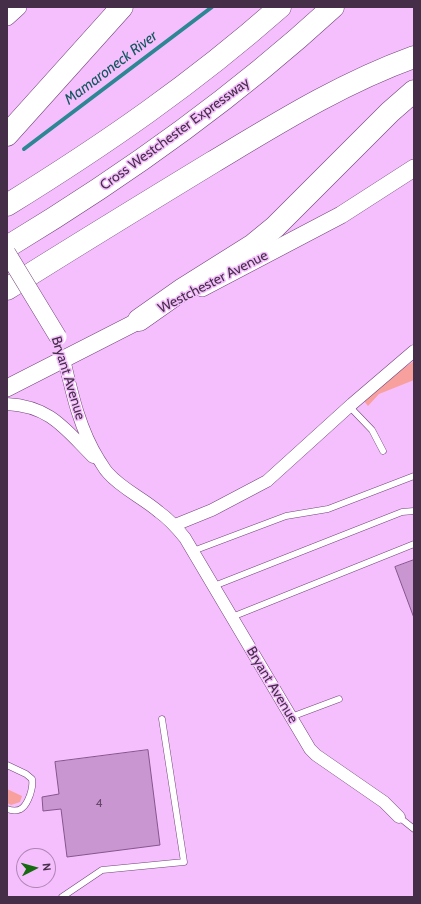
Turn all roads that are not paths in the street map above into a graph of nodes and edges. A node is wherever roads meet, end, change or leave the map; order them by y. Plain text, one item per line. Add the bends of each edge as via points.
1 (18, 7) edge
2 (122, 7) edge
3 (280, 7) edge
4 (333, 7) edge
5 (7, 17) edge
6 (414, 58) edge
7 (414, 91) edge
8 (7, 135) edge
9 (414, 168) edge
10 (7, 205) edge
11 (7, 247) edge
12 (7, 253) edge
13 (7, 289) edge
14 (139, 320) junction
15 (414, 351) edge
16 (64, 359) junction
17 (7, 388) edge
18 (7, 404) edge
19 (349, 406) junction
20 (383, 451) dead end
21 (107, 473) junction
22 (414, 476) edge
23 (414, 511) edge
24 (175, 525) junction
25 (414, 544) edge
26 (193, 551) junction
27 (214, 586) junction
28 (232, 617) junction
29 (339, 699) dead end
30 (291, 717) junction
31 (162, 719) dead end
32 (7, 765) edge
33 (7, 809) edge
34 (399, 816) joint
35 (414, 829) edge
36 (62, 897) edge

1 - 5 main road
2 - 8 highway
3 - 10 highway via 212,64 147,113 92,152
4 - 11 highway, Cross Westchester Expressway via 262,70 170,141
6 - 13 highway via 370,75 304,108
7 - 14 highway via 275,227 248,248
9 - 14 main road, Westchester Avenue via 319,227
12 - 16 main road, Bryant Avenue, bridge via 58,337
14 - 16 main road, Westchester Avenue
15 - 19 street
16 - 17 main road, Westchester Avenue
16 - 21 street, Bryant Avenue via 76,408 89,442
18 - 21 street via 42,411 53,418
19 - 20 lane via 372,430
19 - 24 street via 267,481 212,510
21 - 24 street, Bryant Avenue
22 - 26 lane via 328,509 286,516
23 - 27 lane via 402,512
24 - 26 street, Bryant Avenue
25 - 28 lane
26 - 27 street, Bryant Avenue
27 - 28 street, Bryant Avenue
28 - 30 street, Bryant Avenue
29 - 30 lane
30 - 34 street, Bryant Avenue via 316,755 384,802
31 - 36 lane via 184,862 102,870
32 - 33 lane via 26,774 32,779 33,785 23,809
34 - 35 lane

